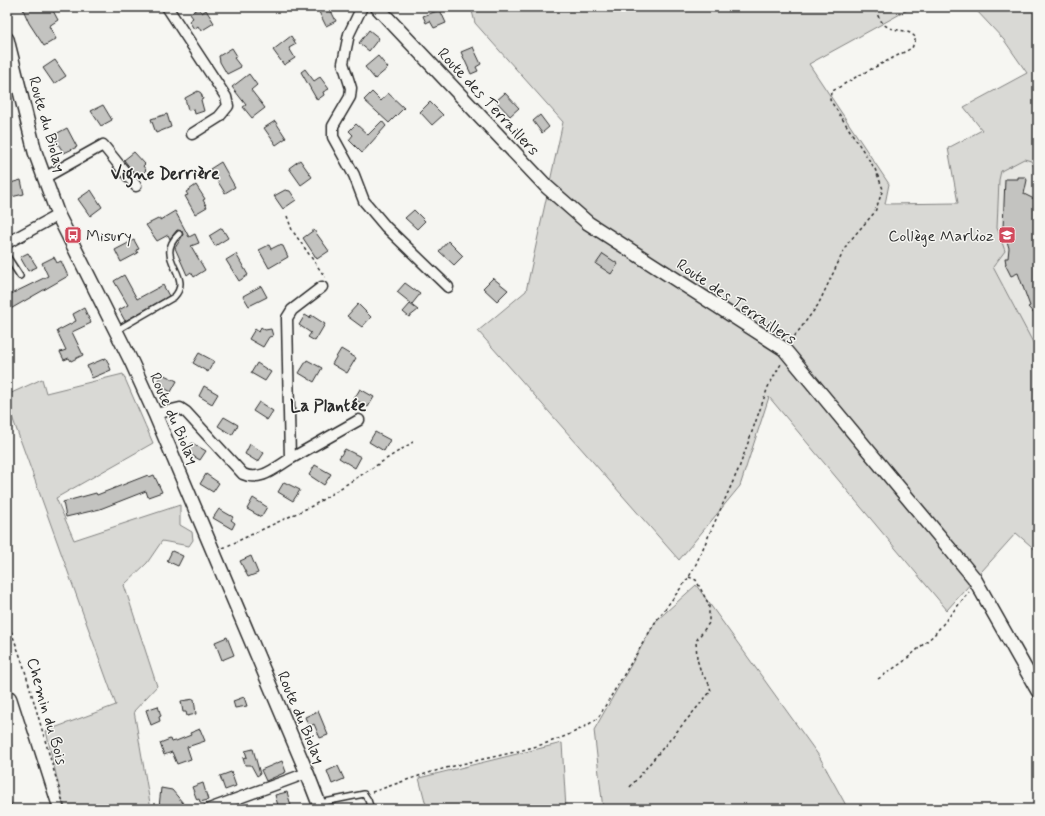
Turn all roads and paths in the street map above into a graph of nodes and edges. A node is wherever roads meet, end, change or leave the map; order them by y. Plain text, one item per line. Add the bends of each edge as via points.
1 (167, 7) edge
2 (362, 7) edge
3 (377, 7) edge
4 (873, 7) edge
5 (7, 39) edge
6 (192, 134) dead end
7 (44, 178) junction
8 (136, 186) dead end
9 (58, 215) junction
10 (287, 216) dead end
11 (179, 234) dead end
12 (7, 243) edge
13 (7, 256) edge
14 (20, 276) dead end
15 (322, 287) joint
16 (448, 287) dead end
17 (116, 330) junction
18 (784, 349) junction
19 (155, 414) junction
20 (359, 420) dead end
21 (413, 442) dead end
22 (290, 459) junction
23 (214, 552) junction
24 (689, 577) junction
25 (976, 583) junction
26 (7, 620) edge
27 (878, 679) dead end
28 (1038, 691) edge
29 (7, 700) edge
30 (7, 756) edge
31 (307, 773) junction
32 (630, 787) dead end
33 (364, 794) junction
34 (320, 806) edge
35 (23, 809) edge
36 (42, 809) edge
37 (65, 809) edge
38 (209, 809) edge
39 (372, 809) edge

1 - 6 street via 226,97 228,106 219,117
2 - 16 street via 349,34 343,63 350,97 333,126 333,137 354,175 364,201 386,227
3 - 18 street, Route des Terraillers via 547,187 588,224
4 - 18 path via 887,26 908,31 916,38 916,42 912,48 831,92 830,100 875,169 883,189 875,212 847,244 818,305
5 - 7 street, Route du Biolay via 35,152
7 - 8 street via 103,145
7 - 9 street, Route du Biolay
9 - 12 street
9 - 17 street, Route du Biolay
10 - 15 path via 292,230 325,278
11 - 17 lane via 171,242 169,250 180,283 179,292
13 - 14 lane
15 - 22 street via 292,310 287,318
17 - 19 street, Route du Biolay
18 - 24 path via 780,368 768,387 739,468
18 - 25 street, Route des Terraillers
19 - 22 street via 180,408 186,412 243,474 249,477 263,475
19 - 23 street, Route du Biolay
20 - 22 street
21 - 23 path via 314,505
23 - 31 street, Route du Biolay
24 - 32 path via 696,580 709,605 709,623 696,641 697,659 711,691
24 - 33 path via 656,621 598,718 584,728 558,739 438,770
25 - 27 path via 934,635 903,662
25 - 28 street, Route des Terraillers
26 - 37 path, Chemin du Bois via 23,664
29 - 36 highway
30 - 35 highway
31 - 34 street, Route du Biolay
31 - 38 street
33 - 34 lane
33 - 39 lane

